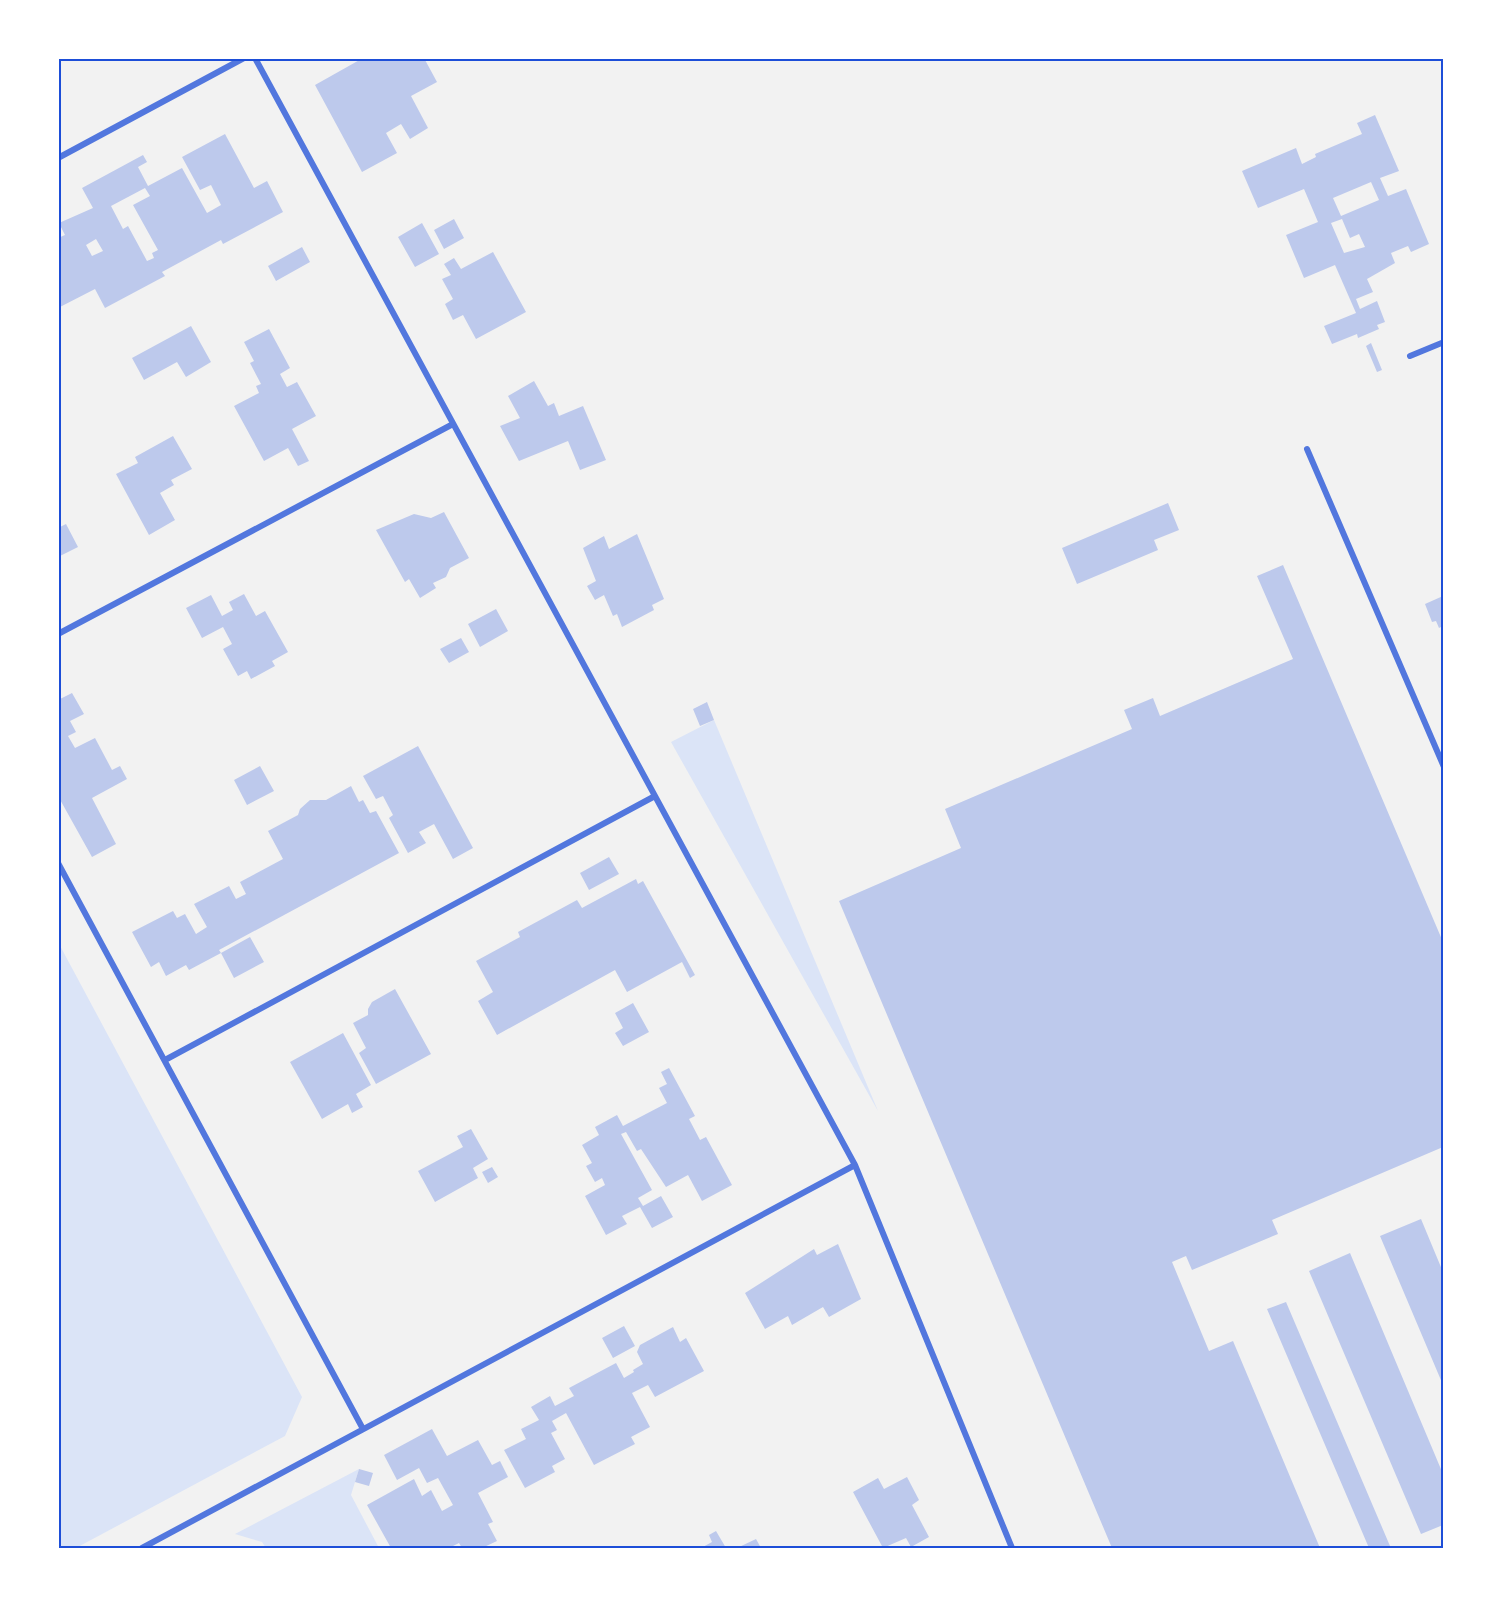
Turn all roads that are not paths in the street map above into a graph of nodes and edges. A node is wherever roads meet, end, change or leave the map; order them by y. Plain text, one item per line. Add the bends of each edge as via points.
1 (244, 58) edge
2 (255, 58) edge
3 (58, 158) edge
4 (1443, 342) edge
5 (1410, 356) dead end
6 (453, 424) junction
7 (1307, 449) dead end
8 (58, 634) edge
9 (1443, 767) edge
10 (655, 796) junction
11 (58, 863) edge
12 (165, 1060) junction
13 (855, 1165) junction
14 (363, 1429) junction
15 (142, 1548) edge
16 (1012, 1548) edge

1 - 3 street
2 - 6 street
4 - 5 street
6 - 8 street
6 - 10 street
7 - 9 street
10 - 12 street
10 - 13 street
11 - 12 street
12 - 14 street
13 - 14 street
13 - 16 street
14 - 15 street

